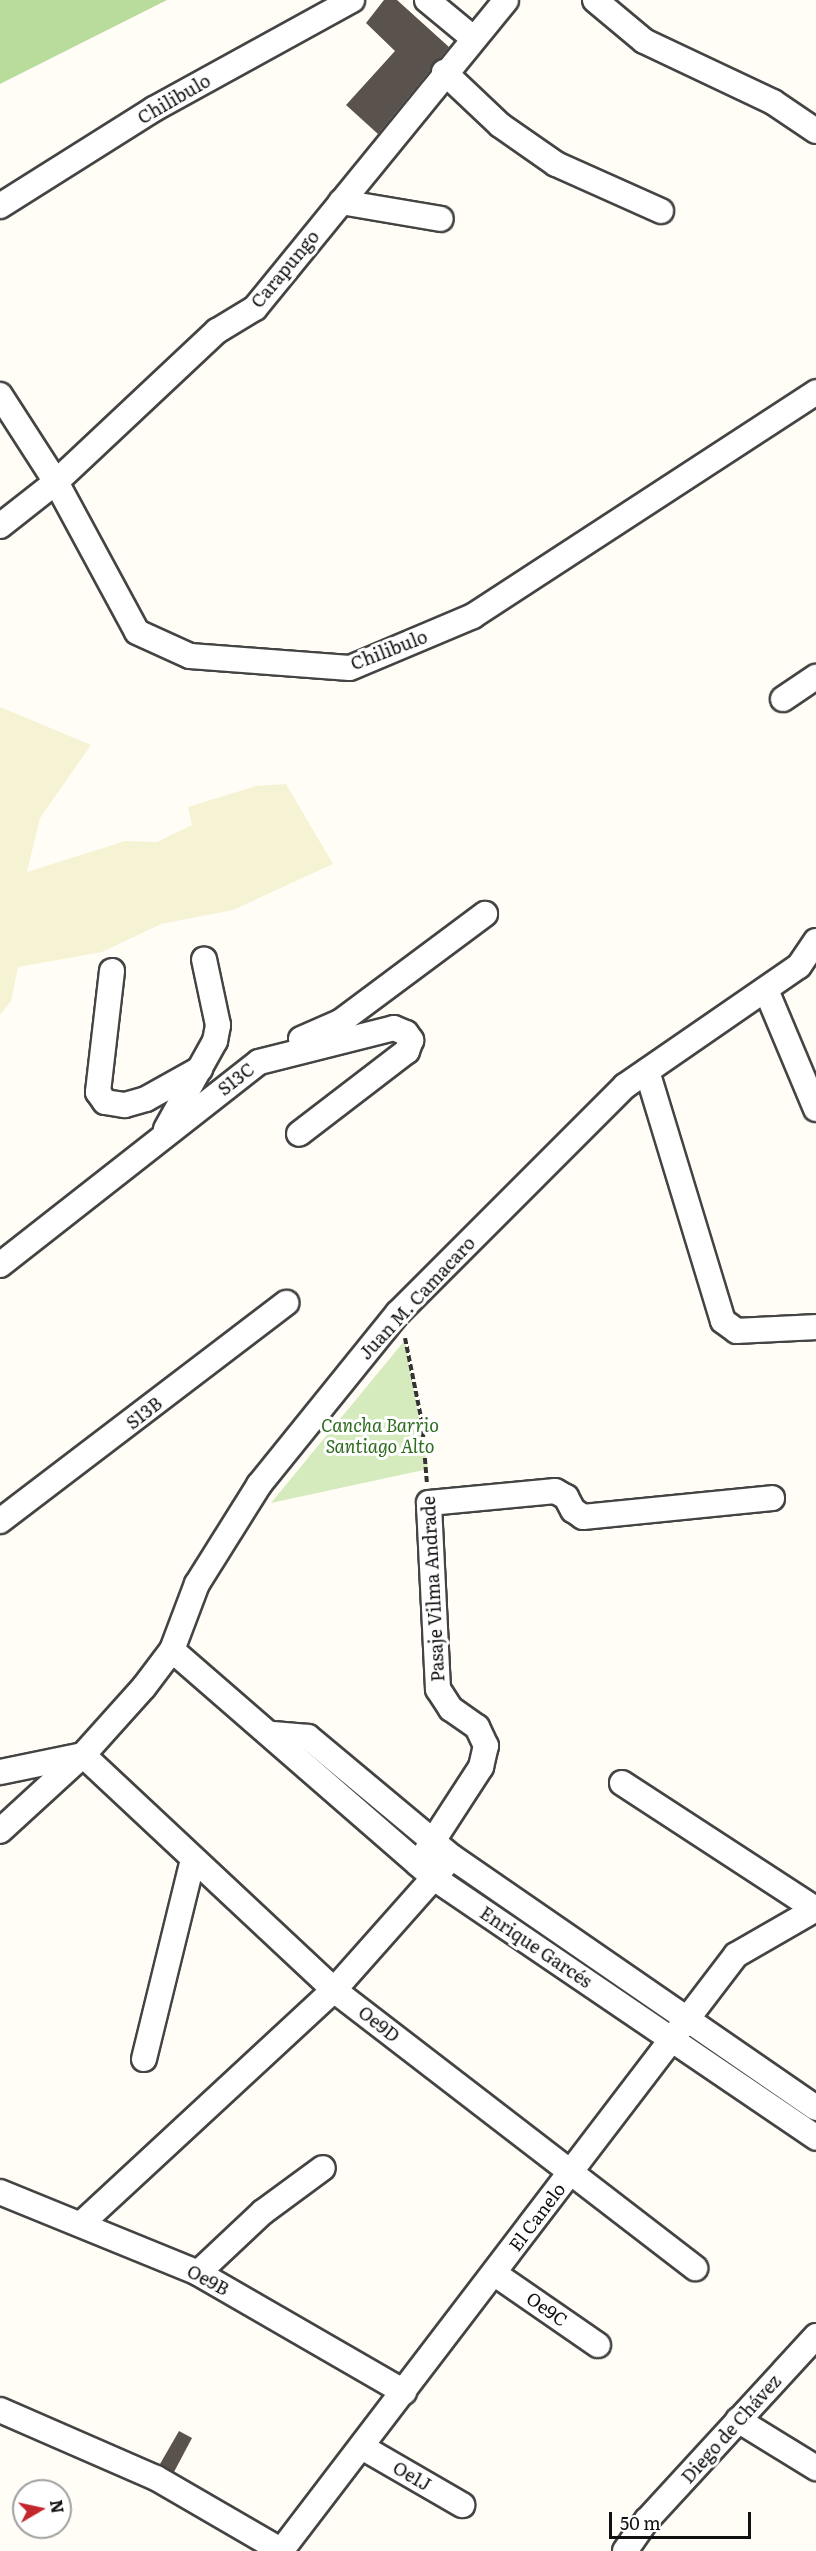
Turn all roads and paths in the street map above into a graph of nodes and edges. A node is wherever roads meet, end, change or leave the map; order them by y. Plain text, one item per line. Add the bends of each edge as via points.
1 (352, 0) edge
2 (428, 0) edge
3 (506, 0) edge
4 (595, 0) edge
5 (473, 38) junction
6 (444, 72) junction
7 (816, 131) edge
8 (341, 202) junction
9 (0, 206) edge
10 (661, 211) dead end
11 (441, 219) dead end
12 (816, 392) edge
13 (0, 395) edge
14 (56, 482) junction
15 (0, 526) edge
16 (816, 677) edge
17 (783, 699) dead end
18 (484, 914) dead end
19 (816, 941) edge
20 (204, 960) dead end
21 (112, 971) dead end
22 (766, 990) junction
23 (259, 1062) junction
24 (200, 1069) junction
25 (647, 1071) junction
26 (816, 1109) edge
27 (299, 1134) dead end
28 (161, 1138) junction
29 (0, 1265) edge
30 (286, 1303) dead end
31 (398, 1313) junction
32 (816, 1326) edge
33 (772, 1498) dead end
34 (429, 1503) junction
35 (0, 1521) edge
36 (172, 1650) junction
37 (273, 1734) junction
38 (83, 1755) junction
39 (0, 1772) edge
40 (622, 1783) dead end
41 (0, 1831) edge
42 (442, 1850) junction
43 (193, 1860) junction
44 (426, 1871) junction
45 (815, 1909) edge
46 (334, 1990) junction
47 (678, 2029) junction
48 (144, 2059) dead end
49 (816, 2108) edge
50 (816, 2138) edge
51 (323, 2168) dead end
52 (571, 2172) junction
53 (0, 2192) edge
54 (81, 2224) junction
55 (695, 2268) dead end
56 (198, 2273) junction
57 (495, 2274) junction
58 (816, 2336) edge
59 (598, 2345) dead end
60 (404, 2392) junction
61 (0, 2410) edge
62 (738, 2420) junction
63 (362, 2447) junction
64 (816, 2468) edge
65 (462, 2505) dead end
66 (628, 2550) edge
67 (281, 2551) edge

1 - 9 street, Chilibulo via 154,109
2 - 5 street
3 - 5 street, Carapungo
4 - 7 street via 644,41 773,102
5 - 6 street, Carapungo
6 - 8 street, Carapungo
6 - 10 street via 500,125 555,164
8 - 11 street
8 - 14 street, Carapungo via 255,308 217,331
12 - 14 street, Chilibulo via 473,616 350,668 190,656 137,632
13 - 14 street, Chilibulo
14 - 15 street, Carapungo
16 - 17 street
18 - 23 street via 340,1022
19 - 22 street, Juan M. Camacaro via 799,966
20 - 24 street via 218,1025 215,1041
21 - 24 street via 98,1092 105,1102 125,1105 146,1100
22 - 25 street, Juan M. Camacaro
22 - 26 street
23 - 27 street, S13C via 394,1028 411,1040 407,1051
23 - 28 street, S13C
24 - 28 street
25 - 31 street, Juan M. Camacaro via 625,1086
25 - 32 street via 723,1321 737,1331
28 - 29 street, S13C
30 - 35 street, S13B
31 - 34 path, Pasaje Vilma Andrade via 422,1422
31 - 36 street, Juan M. Camacaro via 259,1485 197,1584
33 - 34 street via 583,1517 573,1510 566,1497 555,1491
34 - 42 street, Pasaje Vilma Andrade via 438,1689 451,1709 477,1727 486,1746 481,1767
36 - 37 street, Enrique Garcés
36 - 38 street, Juan M. Camacaro
37 - 42 street, Enrique Garcés via 308,1737
37 - 44 street, Enrique Garcés
38 - 39 street
38 - 41 street, Juan M. Camacaro
38 - 43 street, Oe9D
40 - 45 street
42 - 44 street, Pasaje Vilma Andrade
42 - 47 street, Enrique Garcés
43 - 46 street, Oe9D
43 - 48 street
44 - 46 street, Pasaje Vilma Andrade
44 - 47 street, Enrique Garcés
45 - 47 street, El Canelo via 736,1956
46 - 52 street, Oe9D
46 - 54 street, Pasaje Vilma Andrade
47 - 49 street, Enrique Garcés
47 - 50 street, Enrique Garcés
47 - 52 street, El Canelo
51 - 56 street via 264,2212
52 - 55 street, Oe9D
52 - 57 street, El Canelo
53 - 54 street, Oe9B
54 - 56 street, Oe9B
56 - 60 street, Oe9B
57 - 59 street, Oe9C
57 - 60 street, El Canelo
58 - 62 street, Diego de Chávez
60 - 63 street, El Canelo
61 - 67 street via 156,2478
62 - 64 street
62 - 66 street, Diego de Chávez
63 - 65 street, Oe1J
63 - 67 street, El Canelo

